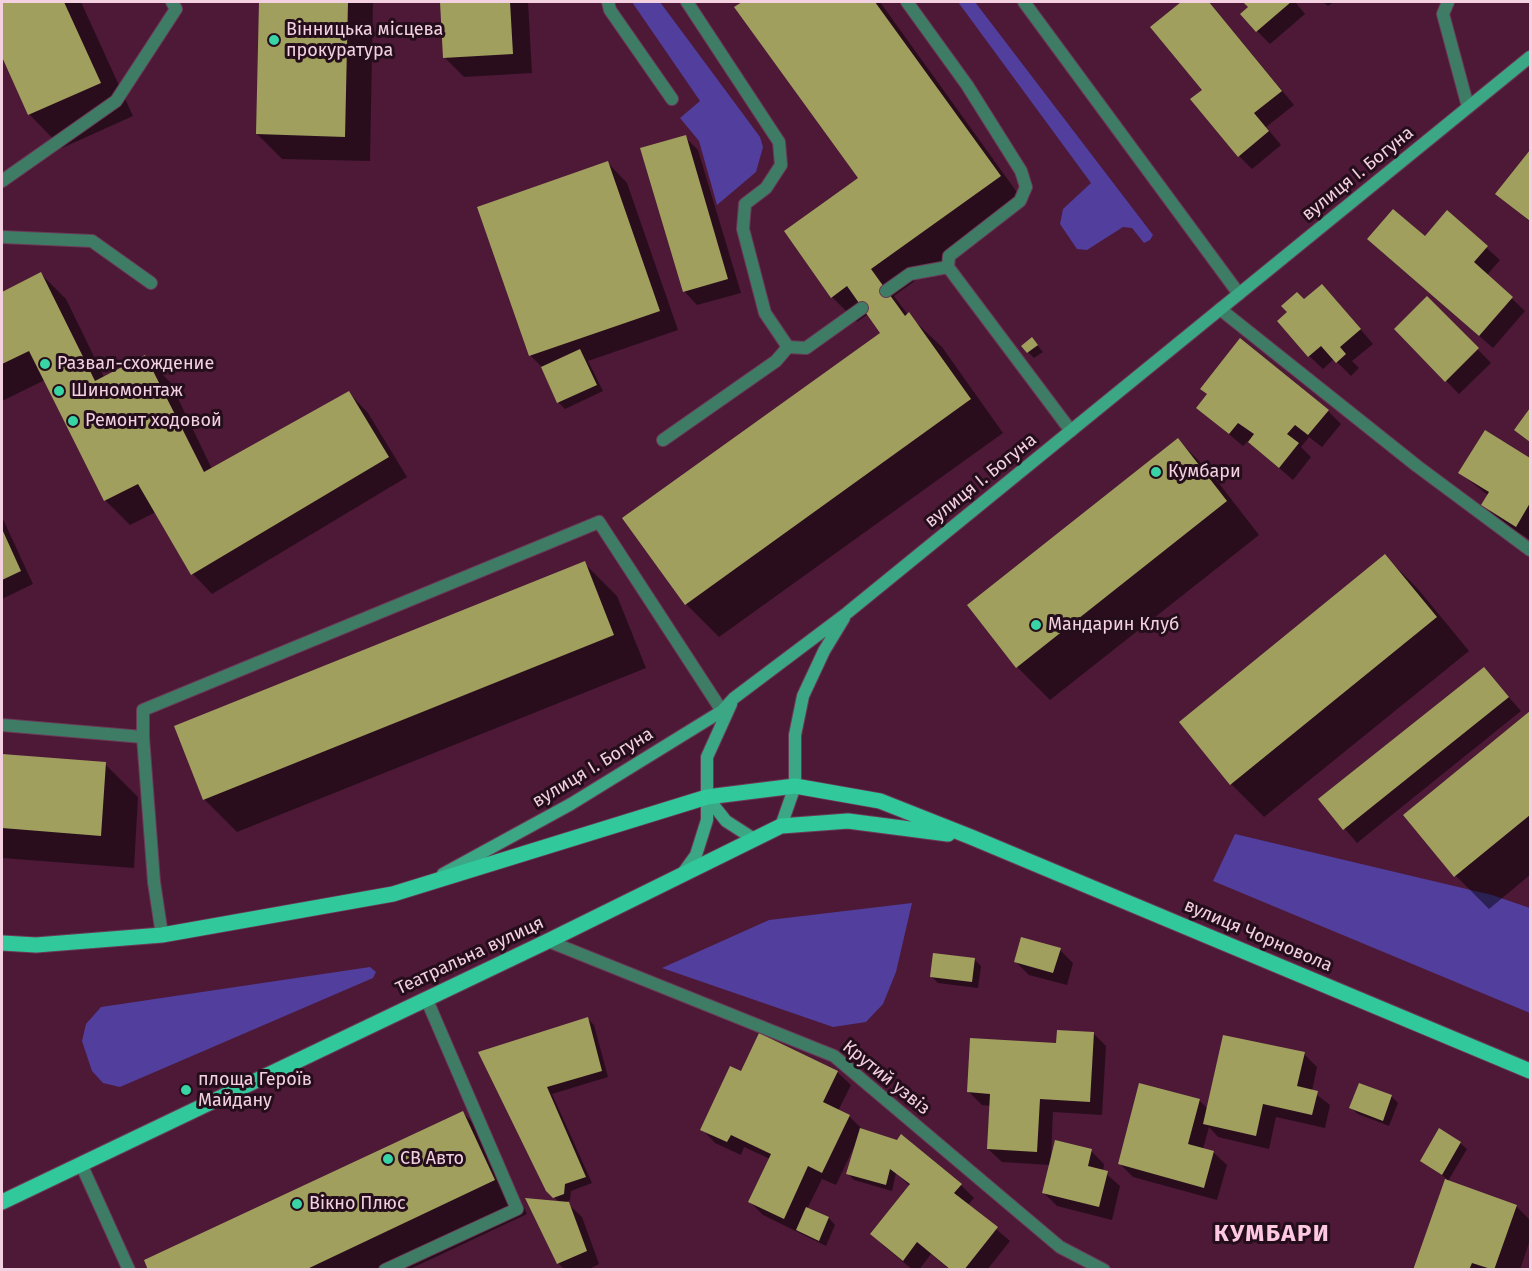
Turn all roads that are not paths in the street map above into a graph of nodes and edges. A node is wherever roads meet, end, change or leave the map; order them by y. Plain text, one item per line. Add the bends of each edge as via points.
1 (172, 2) edge
2 (608, 2) edge
3 (687, 2) edge
4 (907, 2) edge
5 (1024, 2) edge
6 (1448, 2) edge
7 (1530, 57) edge
8 (672, 99) dead end
9 (1468, 107) junction
10 (2, 181) edge
11 (2, 237) edge
12 (948, 267) junction
13 (151, 283) dead end
14 (886, 291) dead end
15 (1239, 294) junction
16 (862, 308) dead end
17 (1220, 309) junction
18 (788, 347) junction
19 (1071, 431) junction
20 (663, 440) dead end
21 (1530, 550) edge
22 (847, 613) junction
23 (734, 698) junction
24 (722, 711) junction
25 (2, 725) edge
26 (143, 737) junction
27 (795, 786) junction
28 (707, 797) junction
29 (782, 826) junction
30 (971, 837) junction
31 (754, 839) junction
32 (681, 875) junction
33 (421, 886) junction
34 (162, 935) junction
35 (548, 941) junction
36 (2, 943) edge
37 (426, 998) junction
38 (1530, 1071) edge
39 (81, 1164) junction
40 (2, 1202) edge
41 (129, 1269) edge
42 (385, 1269) edge
43 (1104, 1269) edge

1 - 10 street via 177,9 116,101
2 - 8 street
3 - 18 street via 779,142 781,165 766,188 746,204 743,229 765,313
4 - 12 street via 967,85 1021,171 1026,187 1020,201 949,256
5 - 15 street
6 - 9 street via 1443,14
7 - 9 street, вулиця І. Богуна
9 - 15 street, вулиця І. Богуна
11 - 13 street via 92,241
12 - 14 street via 910,274
12 - 19 street
15 - 17 street, вулиця І. Богуна
16 - 18 street via 806,348
17 - 19 street, вулиця І. Богуна
17 - 21 street via 1417,466
18 - 20 street via 776,361
19 - 22 street, вулиця І. Богуна
22 - 23 street, вулиця І. Богуна
22 - 27 street via 803,696 795,735
23 - 24 street, вулиця І. Богуна
23 - 28 street via 707,757
24 - 26 street via 598,522 143,711
24 - 33 street, вулиця І. Богуна via 572,804
25 - 26 street
26 - 34 street
27 - 28 main road
27 - 29 street
27 - 30 main road via 880,801
28 - 31 street via 726,821
28 - 32 street via 707,820 696,855
28 - 33 main road
29 - 30 main road, Театральна вулиця via 848,821
29 - 31 main road, Театральна вулиця
30 - 38 main road, вулиця Чорновола
31 - 32 main road, Театральна вулиця
32 - 35 main road, Театральна вулиця
33 - 34 main road
34 - 36 main road via 36,945
35 - 37 main road, Театральна вулиця
35 - 43 street, Крутий узвіз via 834,1056 1060,1247
37 - 39 main road, Театральна вулиця
37 - 42 street via 517,1209
39 - 40 main road, Театральна вулиця
39 - 41 street

